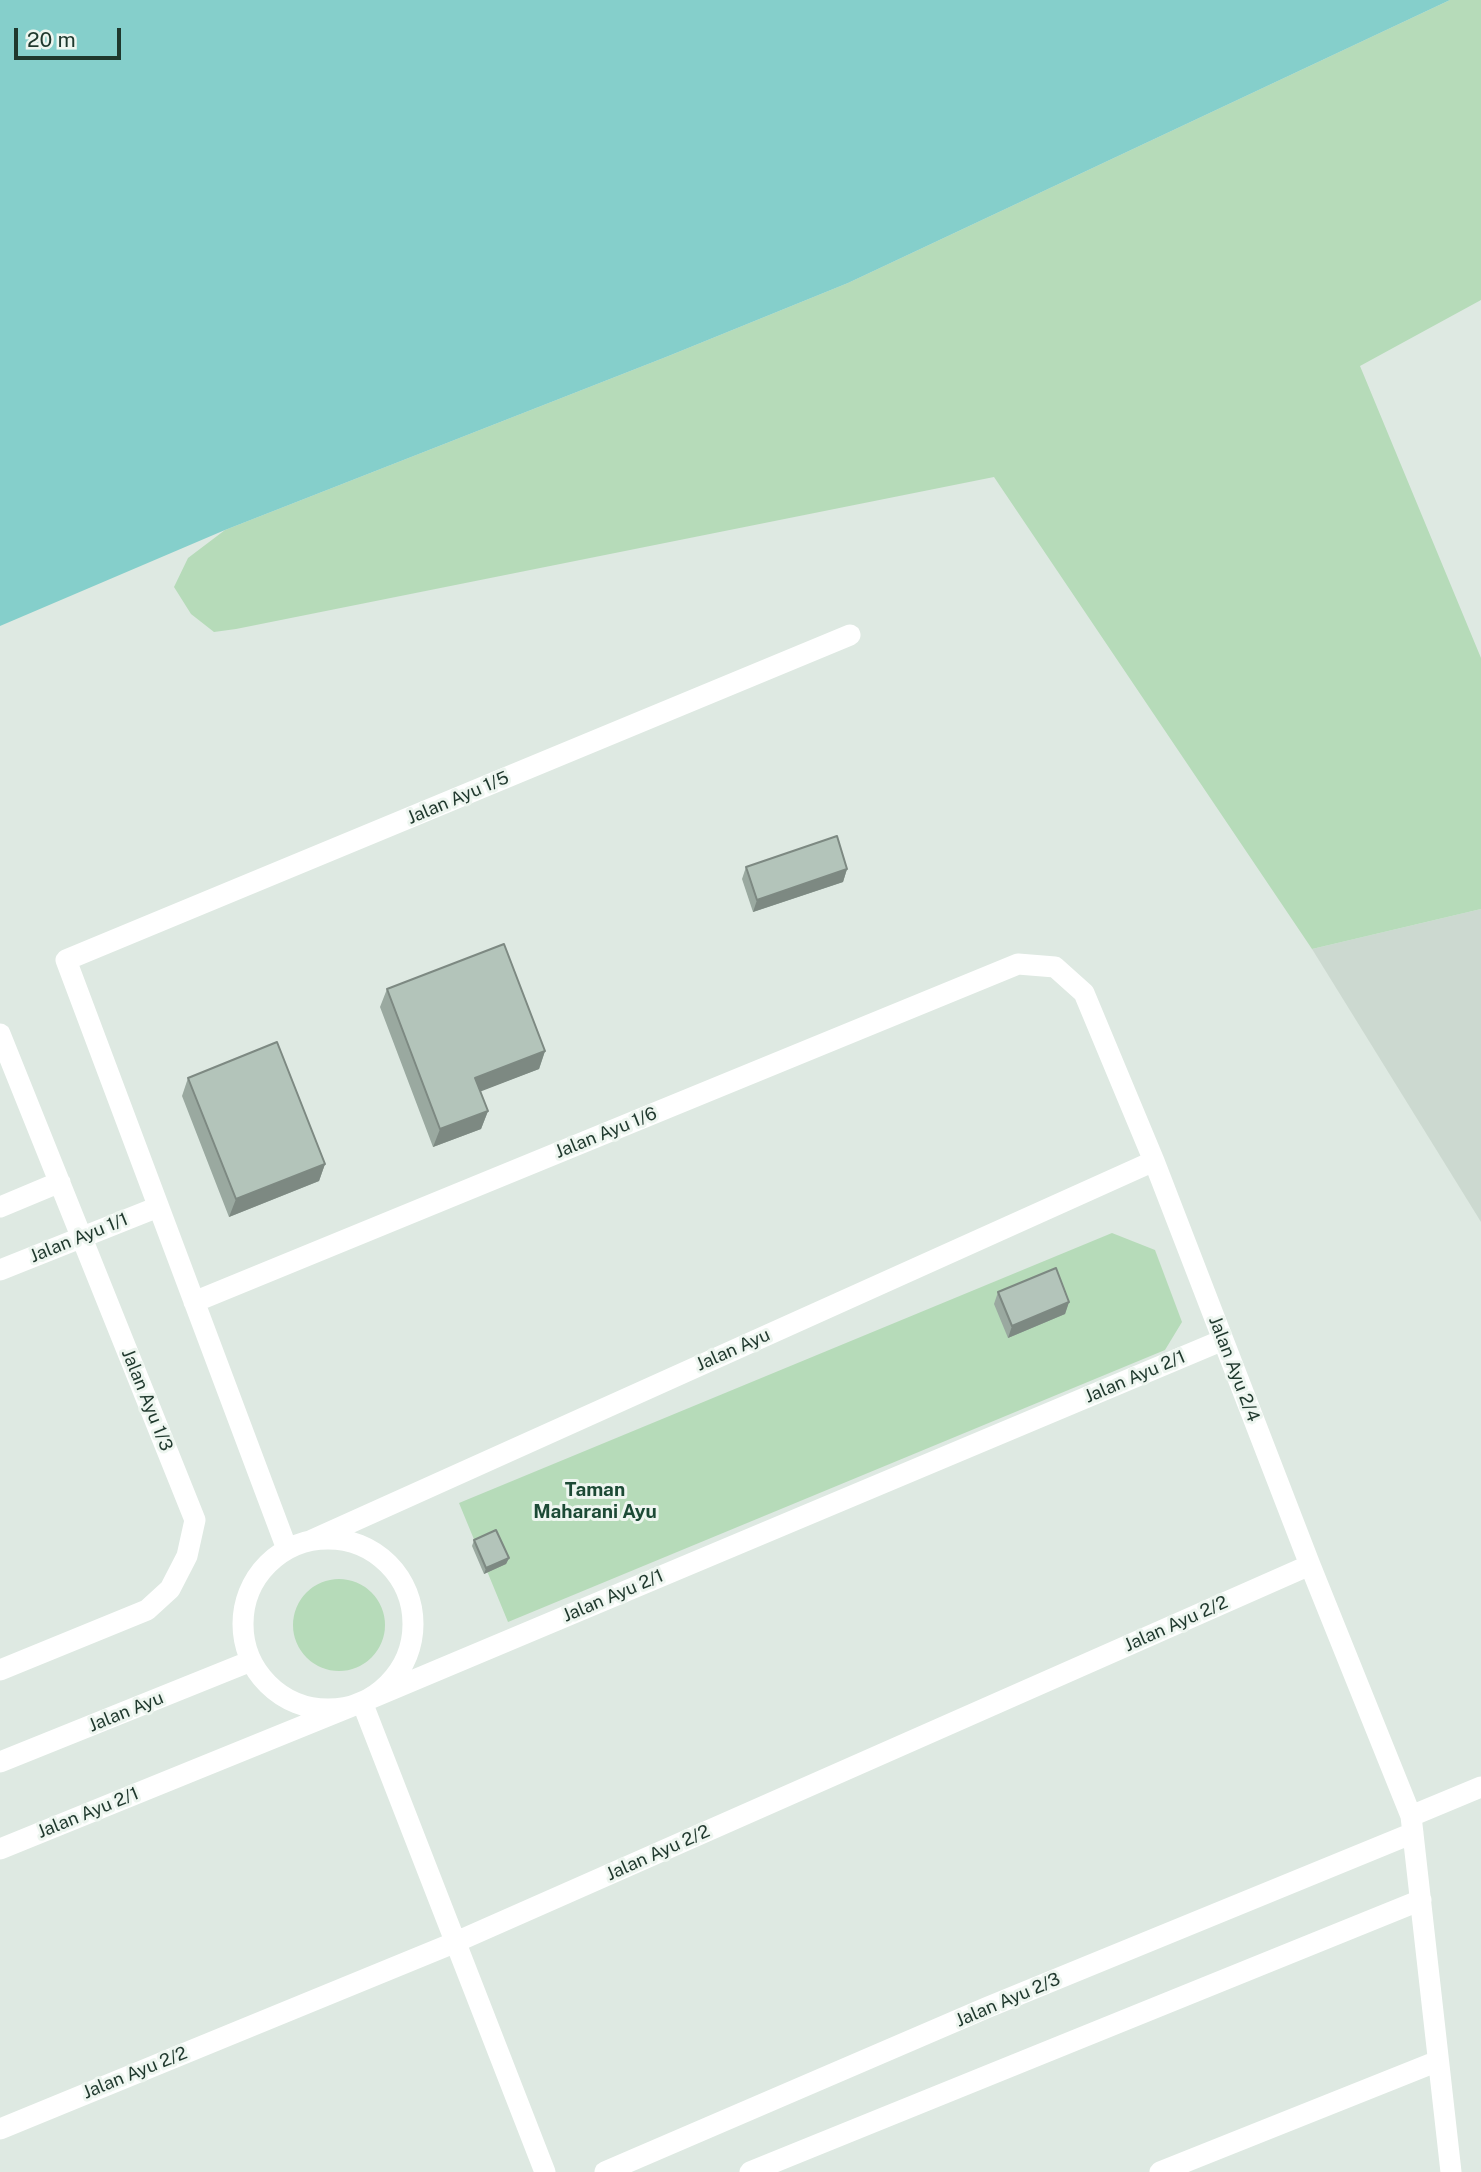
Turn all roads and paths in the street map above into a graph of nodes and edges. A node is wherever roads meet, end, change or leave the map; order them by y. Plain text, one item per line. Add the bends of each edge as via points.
1 (850, 635) dead end
2 (1018, 964) joint
3 (0, 1034) edge
4 (1154, 1161) junction
5 (60, 1182) junction
6 (0, 1207) edge
7 (158, 1207) junction
8 (81, 1236) junction
9 (0, 1270) edge
10 (194, 1301) junction
11 (1223, 1340) junction
12 (312, 1539) junction
13 (288, 1549) junction
14 (1310, 1565) junction
15 (251, 1661) junction
16 (0, 1670) edge
17 (362, 1702) junction
18 (0, 1762) edge
19 (1481, 1787) edge
20 (1412, 1825) junction
21 (0, 1849) edge
22 (1420, 1900) junction
23 (456, 1941) junction
24 (1438, 2061) junction
25 (0, 2129) edge
26 (545, 2172) edge
27 (606, 2172) edge
28 (750, 2172) edge
29 (1160, 2172) edge
30 (1451, 2172) edge

1 - 7 street, Jalan Ayu 1/5 via 65,960
2 - 4 street, Jalan Ayu 2/4 via 1055,967 1084,993
2 - 10 street, Jalan Ayu 1/6
3 - 5 street, Jalan Ayu 1/3
4 - 11 street, Jalan Ayu 2/4
4 - 12 street, Jalan Ayu
5 - 6 street
5 - 8 street, Jalan Ayu 1/3
7 - 8 street, Jalan Ayu 1/1
7 - 10 street
8 - 9 street, Jalan Ayu 1/1
8 - 16 street, Jalan Ayu 1/3 via 195,1520 187,1556 170,1589 147,1610
10 - 13 street
11 - 14 street, Jalan Ayu 2/4
11 - 17 street, Jalan Ayu 2/1
12 - 13 street
12 - 17 street via 339,1539 365,1547 388,1563 404,1585 412,1611 412,1639 402,1665 386,1687
13 - 15 street via 267,1564 248,1598 244,1637
14 - 20 street, Jalan Ayu 2/4
14 - 23 street, Jalan Ayu 2/2
15 - 17 street via 266,1683 287,1699 311,1708 337,1709
15 - 18 street, Jalan Ayu
17 - 21 street, Jalan Ayu 2/1
17 - 23 street
19 - 20 street, Jalan Ayu 2/3
20 - 22 street, Jalan Ayu 2/4
20 - 27 street, Jalan Ayu 2/3
22 - 24 street, Jalan Ayu 2/4
22 - 28 street
23 - 25 street, Jalan Ayu 2/2
23 - 26 street
24 - 29 street
24 - 30 street, Jalan Ayu 2/4

